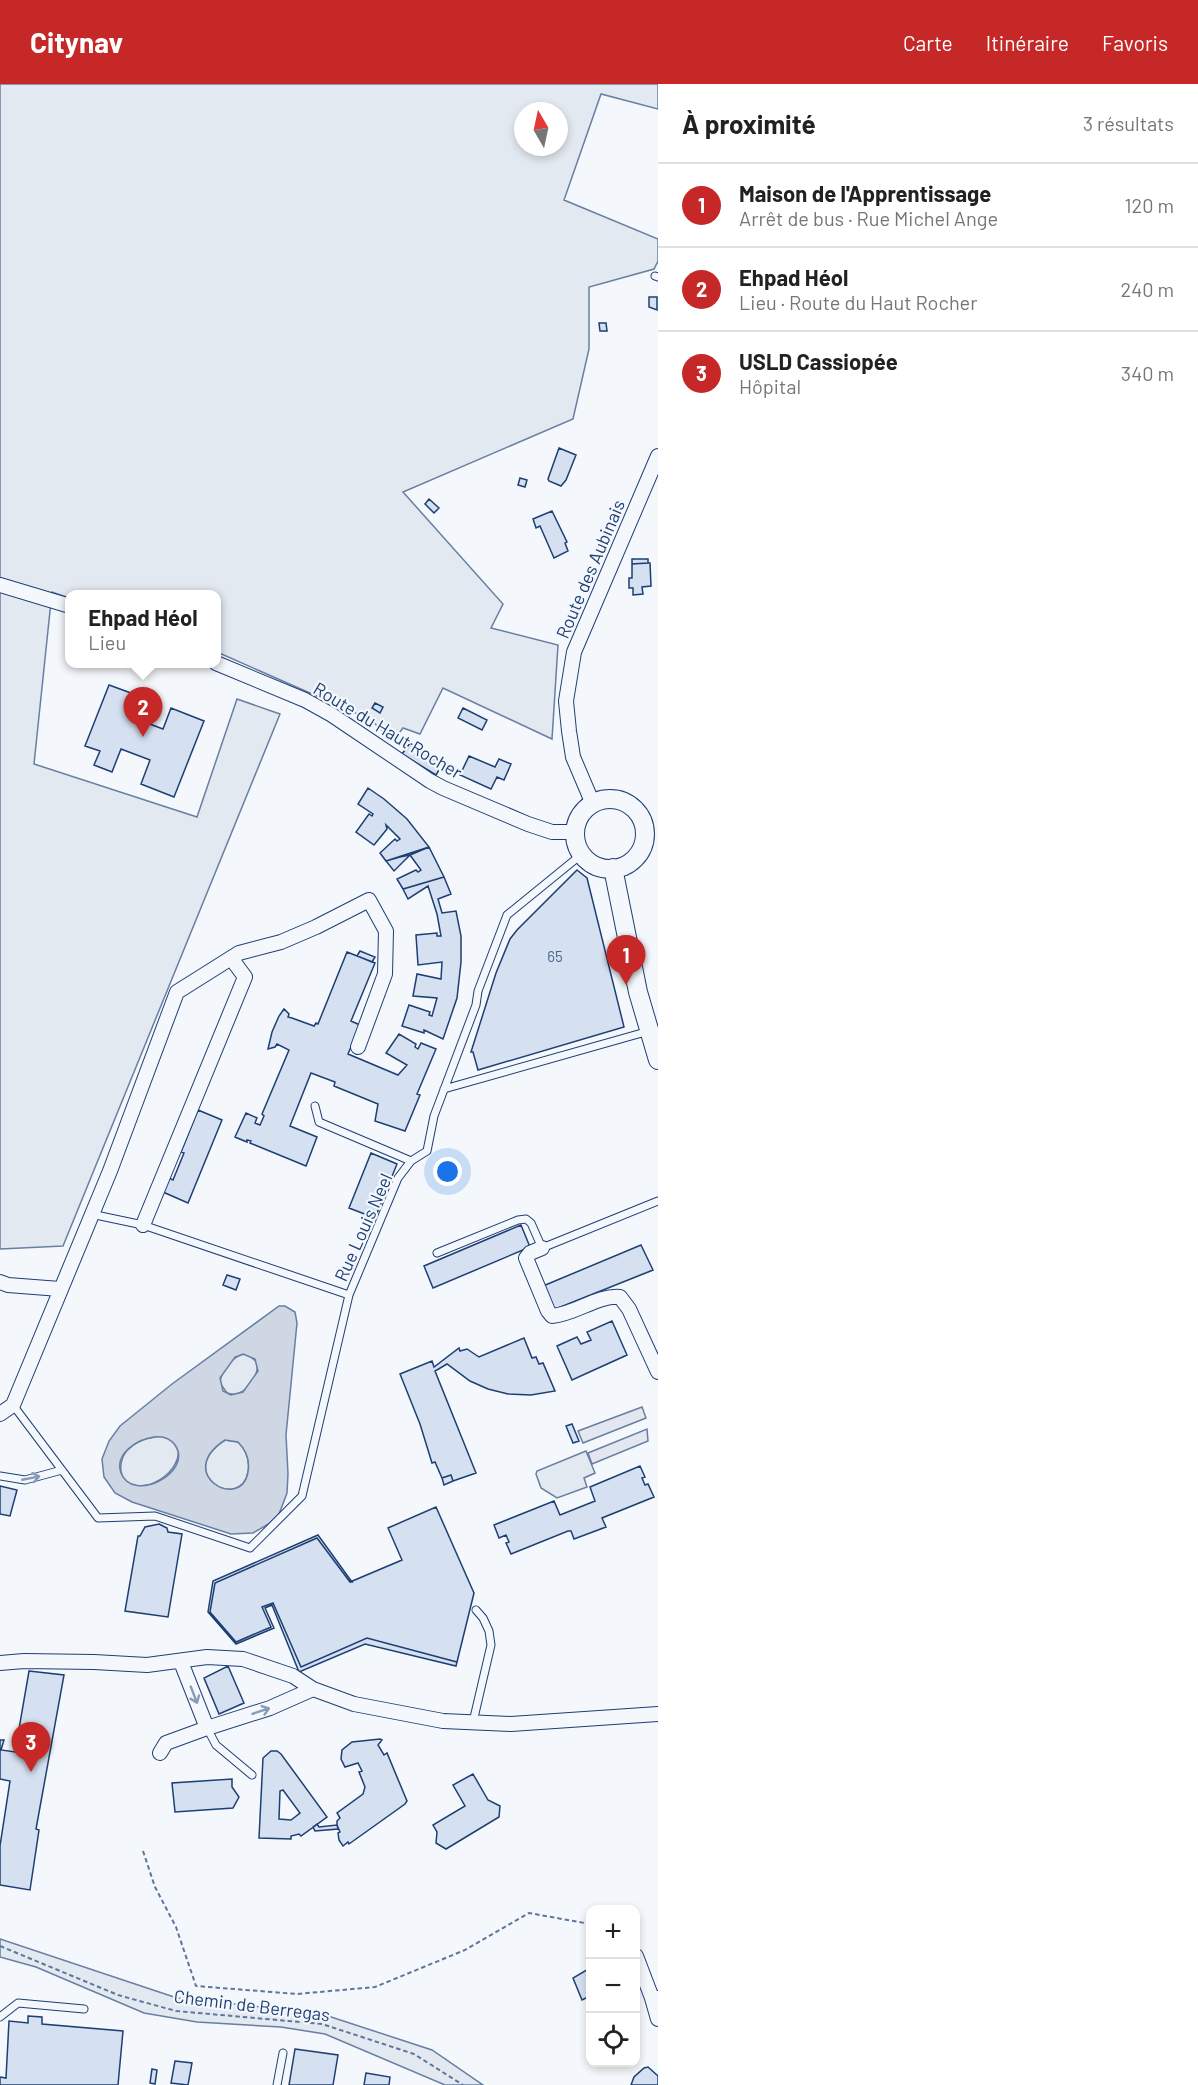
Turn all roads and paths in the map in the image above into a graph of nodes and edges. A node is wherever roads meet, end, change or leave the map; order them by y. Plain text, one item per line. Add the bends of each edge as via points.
1 (658, 456) edge
2 (0, 585) edge
3 (65, 605) edge
4 (221, 665) edge
5 (593, 804) junction
6 (576, 832) junction
7 (652, 837) edge
8 (582, 854) junction
9 (613, 868) junction
10 (231, 958) junction
11 (649, 1031) junction
12 (358, 1047) dead end
13 (658, 1060) edge
14 (444, 1089) junction
15 (315, 1106) dead end
16 (411, 1161) junction
17 (658, 1201) edge
18 (91, 1214) junction
19 (143, 1225) junction
20 (542, 1248) junction
21 (437, 1253) dead end
22 (0, 1282) edge
23 (60, 1289) junction
24 (349, 1295) junction
25 (658, 1372) edge
26 (13, 1405) junction
27 (0, 1414) edge
28 (62, 1470) junction
29 (0, 1476) edge
30 (476, 1610) dead end
31 (181, 1662) junction
32 (0, 1664) edge
33 (313, 1689) junction
34 (658, 1714) edge
35 (472, 1722) junction
36 (207, 1728) junction
37 (160, 1753) dead end
38 (252, 1775) dead end
39 (143, 1851) dead end
40 (586, 1923) edge
41 (0, 1946) edge
42 (637, 1959) edge
43 (655, 1998) edge
44 (84, 2009) dead end
45 (0, 2017) edge
46 (658, 2019) edge
47 (283, 2053) dead end
48 (277, 2085) edge
49 (463, 2085) edge

1 - 5 street, Route des Aubinais via 574,652 566,700 569,731 573,757
2 - 3 street
4 - 6 street, Route du Haut Rocher via 305,700 443,788 552,832
5 - 6 street via 582,814
5 - 7 street via 611,799 631,806
6 - 8 street
7 - 9 street via 630,862
8 - 9 street via 596,866
8 - 14 lane, Rue Louis Neel via 507,915
9 - 11 street
10 - 12 street via 281,942 369,900 386,931 386,974
10 - 18 street via 177,992
10 - 19 street via 245,977
11 - 13 street
11 - 14 lane
14 - 16 lane, Rue Louis Neel via 427,1151
15 - 16 lane via 319,1122
16 - 24 lane, Rue Louis Neel via 398,1178
17 - 20 lane
18 - 19 lane, Rue Louis Neel
18 - 23 street
19 - 24 lane, Rue Louis Neel
20 - 21 lane via 526,1219
20 - 25 street via 526,1258 552,1316 598,1300 620,1297
22 - 23 street via 8,1286
23 - 26 street
24 - 28 lane via 302,1496 250,1548 155,1516 98,1518
26 - 27 street
26 - 28 lane
29 -> 28 lane via 25,1480
30 - 35 lane via 489,1631 491,1645
31 - 32 street
31 - 33 street via 207,1657 243,1659 293,1676
31 -> 36 street
33 - 35 street via 354,1704
36 -> 33 street
34 - 35 street via 511,1724
36 - 37 street via 166,1743
36 - 38 lane via 216,1745
39 - 40 path via 196,1986 297,1994 375,1987 465,1950 529,1913
41 - 49 path, Chemin de Berregas via 118,1995 176,2011 322,2024 414,2054
42 - 43 street
43 - 46 street
44 - 45 lane via 18,2003
47 - 48 lane

